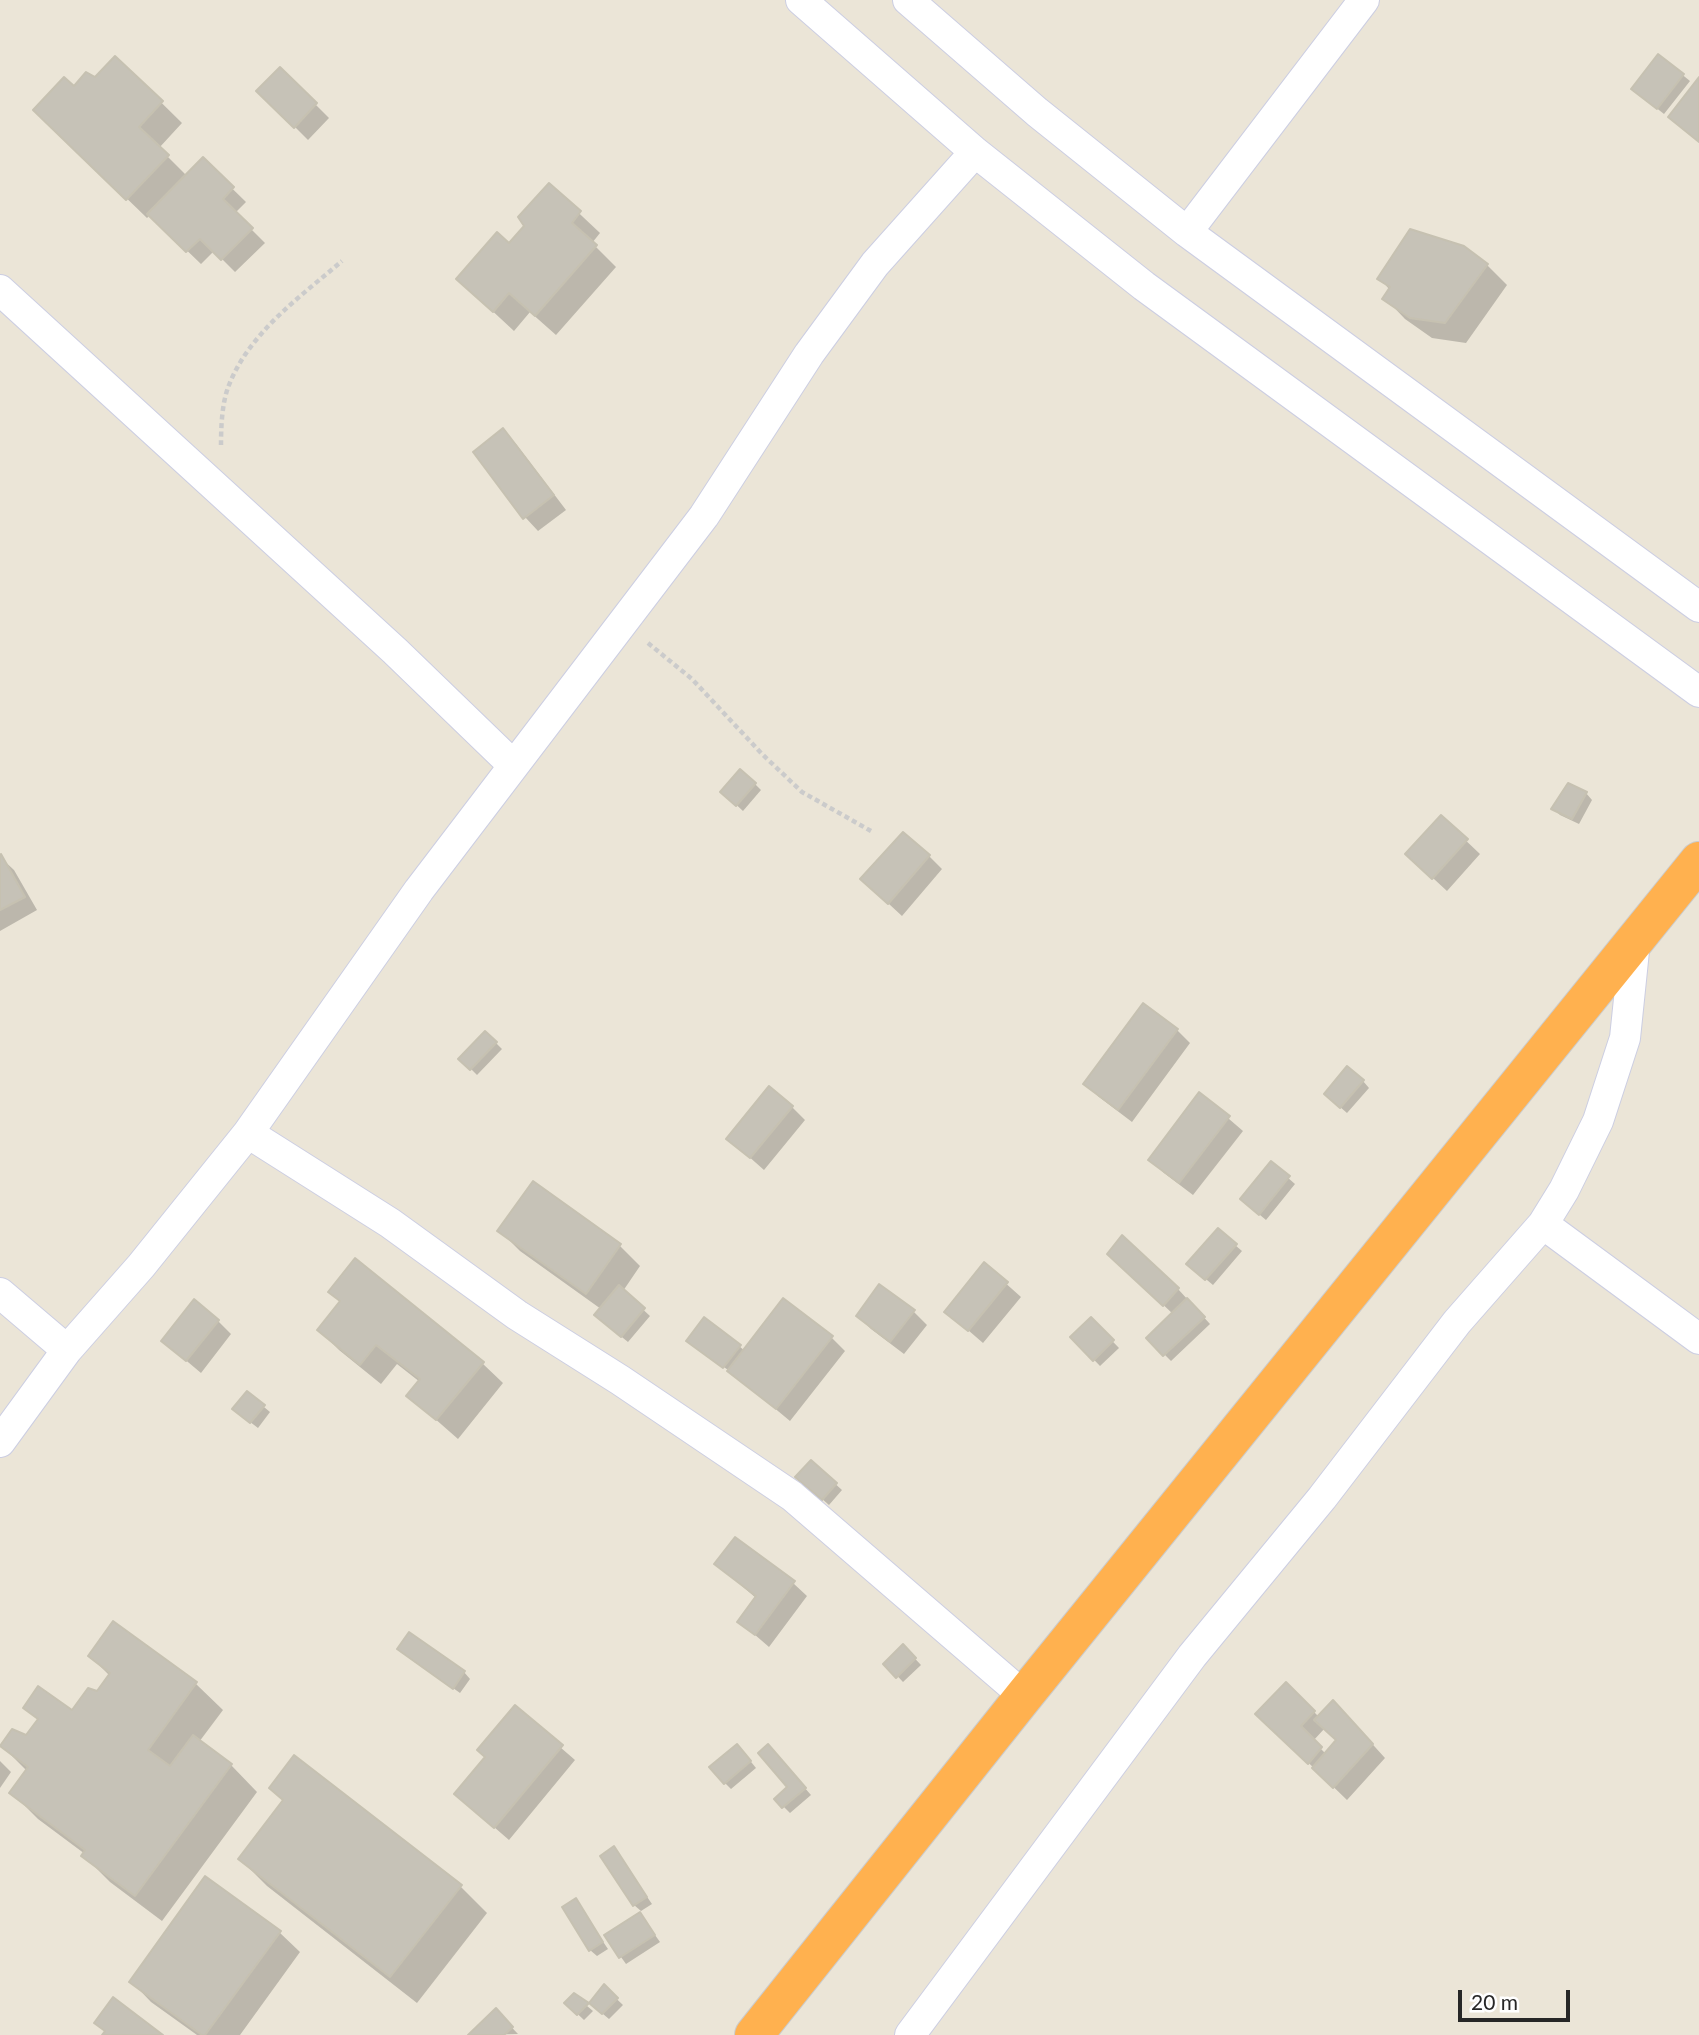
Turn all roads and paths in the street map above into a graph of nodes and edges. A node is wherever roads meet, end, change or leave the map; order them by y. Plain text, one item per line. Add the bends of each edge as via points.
1 (801, 0) edge
2 (908, 0) edge
3 (1364, 0) edge
4 (975, 152) junction
5 (1187, 232) junction
6 (342, 261) dead end
7 (0, 290) edge
8 (219, 490) junction
9 (1699, 607) edge
10 (622, 621) junction
11 (1699, 692) edge
12 (513, 765) junction
13 (870, 831) dead end
14 (1699, 861) edge
15 (1635, 941) junction
16 (248, 1132) junction
17 (1543, 1224) junction
18 (0, 1293) edge
19 (1699, 1339) edge
20 (67, 1350) junction
21 (0, 1443) edge
22 (1024, 1696) junction
23 (754, 2035) edge
24 (910, 2035) edge

1 - 4 street
2 - 5 street via 1037,112
3 - 5 street
4 - 10 street via 875,264 809,354 704,516
4 - 11 street via 1144,286
5 - 9 street
6 - 8 path via 278,316 247,351 228,387
7 - 8 street
8 - 12 street
10 - 12 street
10 - 13 path via 692,679 802,792
12 - 16 street
14 - 15 highway
15 - 17 street via 1625,1038 1598,1121
15 - 22 highway
16 - 20 street
16 - 22 street via 793,1496
17 - 19 street
17 - 24 street via 1457,1322 1322,1498 1192,1656
18 - 20 street
20 - 21 street
22 - 23 highway

